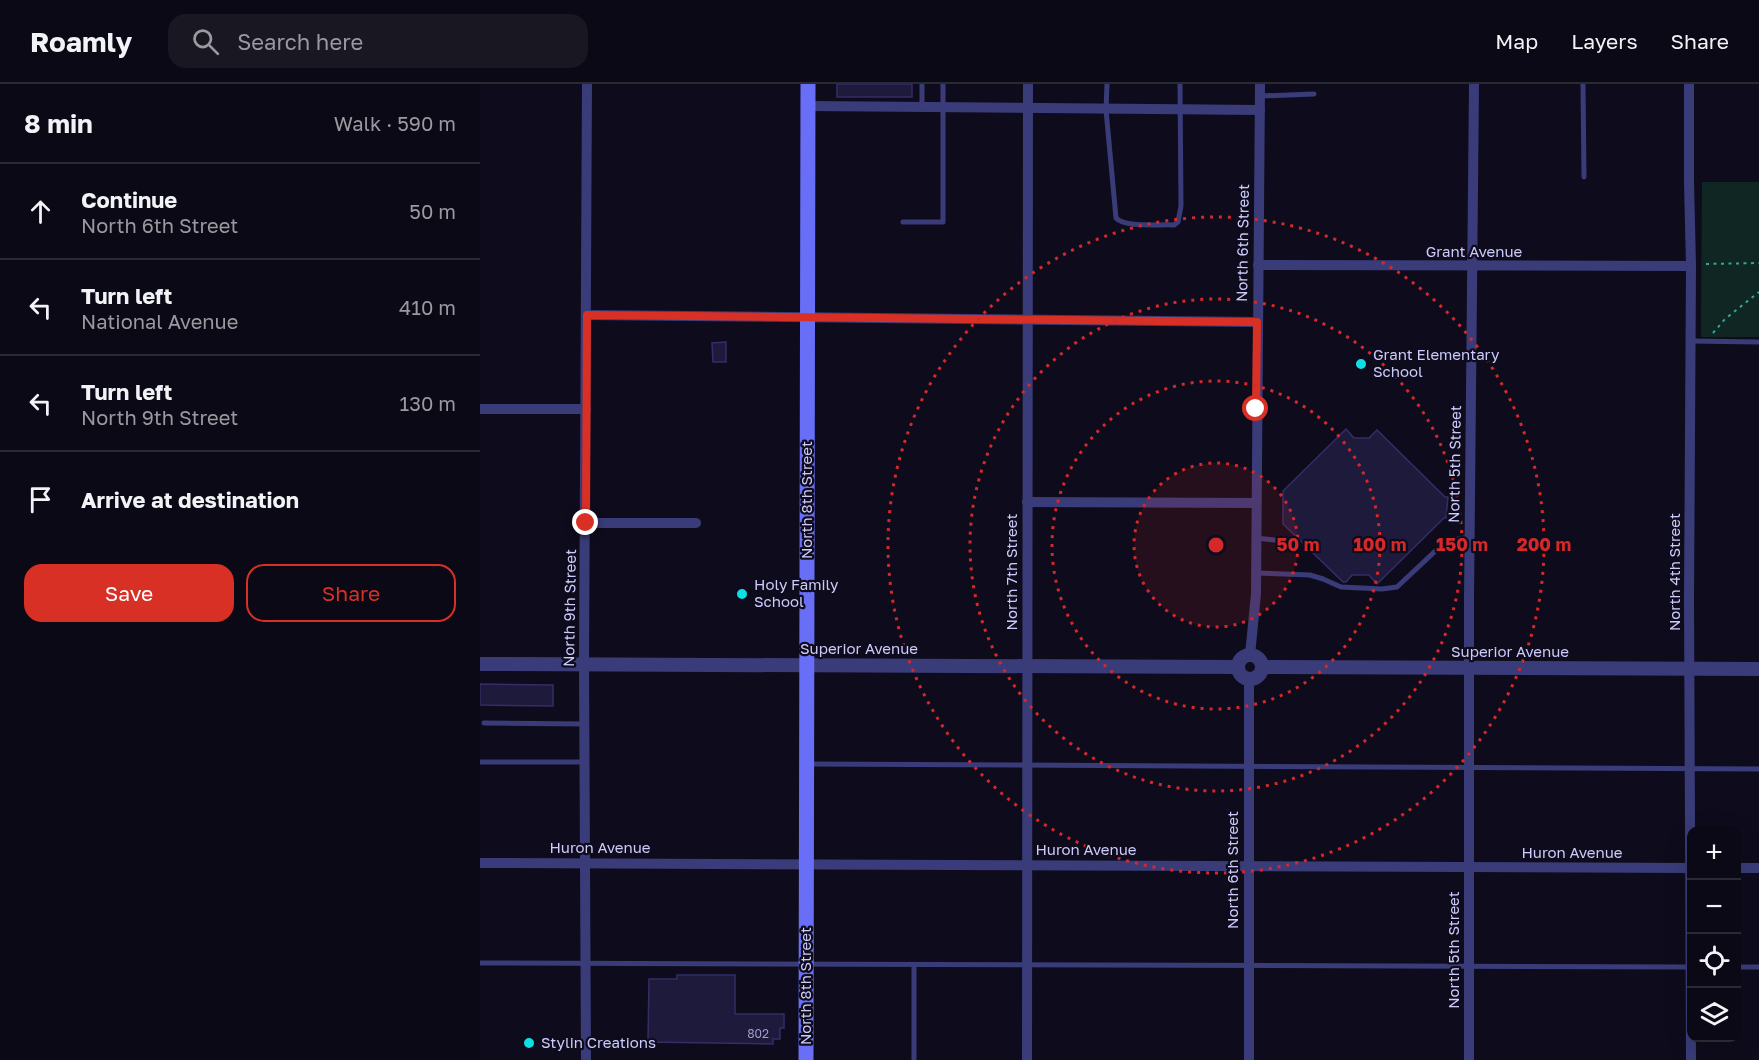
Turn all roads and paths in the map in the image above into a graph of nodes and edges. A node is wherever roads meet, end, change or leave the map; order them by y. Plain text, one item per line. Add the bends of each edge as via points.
1 (587, 84) edge
2 (808, 84) edge
3 (922, 84) edge
4 (943, 84) edge
5 (1028, 84) edge
6 (1107, 84) edge
7 (1180, 84) edge
8 (1474, 84) edge
9 (1583, 84) edge
10 (1689, 84) edge
11 (1260, 90) edge
12 (1314, 94) dead end
13 (808, 106) junction
14 (922, 108) junction
15 (943, 108) junction
16 (1028, 110) junction
17 (1106, 110) junction
18 (1180, 110) junction
19 (1260, 111) junction
20 (1584, 177) dead end
21 (903, 222) dead end
22 (1759, 263) edge
23 (1706, 264) dead end
24 (1258, 265) junction
25 (1691, 266) junction
26 (1472, 267) junction
27 (1759, 292) edge
28 (587, 315) junction
29 (807, 316) junction
30 (1027, 321) junction
31 (1257, 322) junction
32 (1691, 341) junction
33 (1706, 342) junction
34 (1759, 342) edge
35 (480, 409) edge
36 (586, 409) junction
37 (1027, 502) junction
38 (1256, 503) junction
39 (586, 523) junction
40 (696, 523) dead end
41 (1470, 537) junction
42 (1256, 538) junction
43 (1293, 542) dead end
44 (1256, 573) junction
45 (1250, 655) junction
46 (480, 664) edge
47 (584, 664) junction
48 (807, 665) junction
49 (1028, 666) junction
50 (1237, 667) junction
51 (1262, 667) junction
52 (1470, 668) junction
53 (1690, 669) junction
54 (1759, 669) edge
55 (1248, 679) junction
56 (484, 723) dead end
57 (585, 724) junction
58 (480, 762) edge
59 (585, 762) junction
60 (806, 764) junction
61 (1027, 764) junction
62 (1248, 765) junction
63 (1470, 766) junction
64 (1689, 769) junction
65 (1759, 769) edge
66 (1690, 826) edge
67 (480, 863) edge
68 (585, 863) junction
69 (807, 864) junction
70 (1027, 865) junction
71 (1248, 866) junction
72 (1469, 867) junction
73 (1687, 868) edge
74 (1741, 868) edge
75 (1759, 868) edge
76 (1691, 880) edge
77 (1691, 934) edge
78 (480, 963) edge
79 (585, 963) junction
80 (806, 964) junction
81 (914, 964) junction
82 (1027, 965) junction
83 (1248, 966) junction
84 (1687, 966) edge
85 (1469, 967) junction
86 (1741, 967) edge
87 (1759, 967) edge
88 (1691, 988) edge
89 (585, 1060) edge
90 (806, 1060) edge
91 (915, 1060) edge
92 (1027, 1060) edge
93 (1249, 1060) edge
94 (1469, 1060) edge
95 (1691, 1060) edge

1 - 28 street, North 9th Street
2 - 13 main road, North 8th Street
3 - 14 lane
4 - 15 lane
5 - 16 street, North 7th Street
6 - 17 lane
7 - 18 lane
8 - 26 street, North 5th Street
9 - 20 lane
10 - 25 street, North 4th Street
11 - 12 lane
11 - 19 street, North 6th Street
13 - 14 street
13 - 29 main road, North 8th Street
14 - 15 street
15 - 16 street
15 - 21 lane via 943,222
16 - 17 street
16 - 30 street, North 7th Street
17 - 18 street
17 - 18 lane via 1116,219 1126,224 1174,225 1180,206
18 - 19 street
19 - 24 street, North 6th Street
22 - 23 path
24 - 26 street, Grant Avenue
24 - 31 street, North 6th Street
25 - 26 street, Grant Avenue
25 - 32 street, North 4th Street
26 - 41 street, North 5th Street
27 - 33 path via 1725,319
28 - 29 street
28 - 36 street, North 9th Street
29 - 30 street
29 - 48 main road, North 8th Street
30 - 31 street
30 - 37 street, North 7th Street
31 - 38 street, North 6th Street
32 - 33 lane
32 - 53 street, North 4th Street
33 - 34 lane
35 - 36 street
36 - 39 street, North 9th Street
37 - 38 street
37 - 49 street, North 7th Street
38 - 42 street, North 6th Street
39 - 40 street
39 - 47 street, North 9th Street
41 - 44 lane via 1446,541 1397,588 1341,588 1310,575
41 - 52 street, North 5th Street
42 - 43 lane
42 - 44 street, North 6th Street
44 - 45 street, North 6th Street
45 - 50 street via 1240,660
45 - 51 street via 1260,660
46 - 47 street, Superior Avenue
47 - 48 street, Superior Avenue
47 - 57 street, North 9th Street
48 - 49 street, Superior Avenue
48 - 60 main road, North 8th Street
49 - 50 street, Superior Avenue
49 - 61 street, North 7th Street
50 - 55 street via 1242,677
51 - 52 street, Superior Avenue
51 - 55 street via 1259,675
52 - 53 street, Superior Avenue
52 - 63 street, North 5th Street
53 - 54 street, Superior Avenue
53 - 64 street, North 4th Street
55 - 62 street, North 6th Street
56 - 57 lane
57 - 59 street, North 9th Street
58 - 59 lane
59 - 68 street, North 9th Street
60 - 61 lane
60 - 69 main road, North 8th Street
61 - 62 lane
61 - 70 street, North 7th Street
62 - 63 lane
62 - 71 street, North 6th Street
63 - 64 lane
63 - 72 street, North 5th Street
64 - 65 lane
64 - 66 street, North 4th Street
67 - 68 street, Huron Avenue
68 - 69 street, Huron Avenue
68 - 79 street, North 9th Street
69 - 70 street, Huron Avenue
69 - 80 main road, North 8th Street
70 - 71 street, Huron Avenue
70 - 82 street, North 7th Street
71 - 72 street, Huron Avenue
71 - 83 street, North 6th Street
72 - 73 street, Huron Avenue
72 - 85 street, North 5th Street
74 - 75 street
76 - 77 street, North 4th Street
78 - 79 lane
79 - 80 lane
79 - 89 street, North 9th Street
80 - 81 lane
80 - 90 main road, North 8th Street
81 - 82 lane
81 - 91 lane
82 - 83 lane
82 - 92 street, North 7th Street
83 - 85 lane
83 - 93 street, North 6th Street
84 - 85 lane
85 - 94 street, North 5th Street
86 - 87 lane
88 - 95 street, North 4th Street

